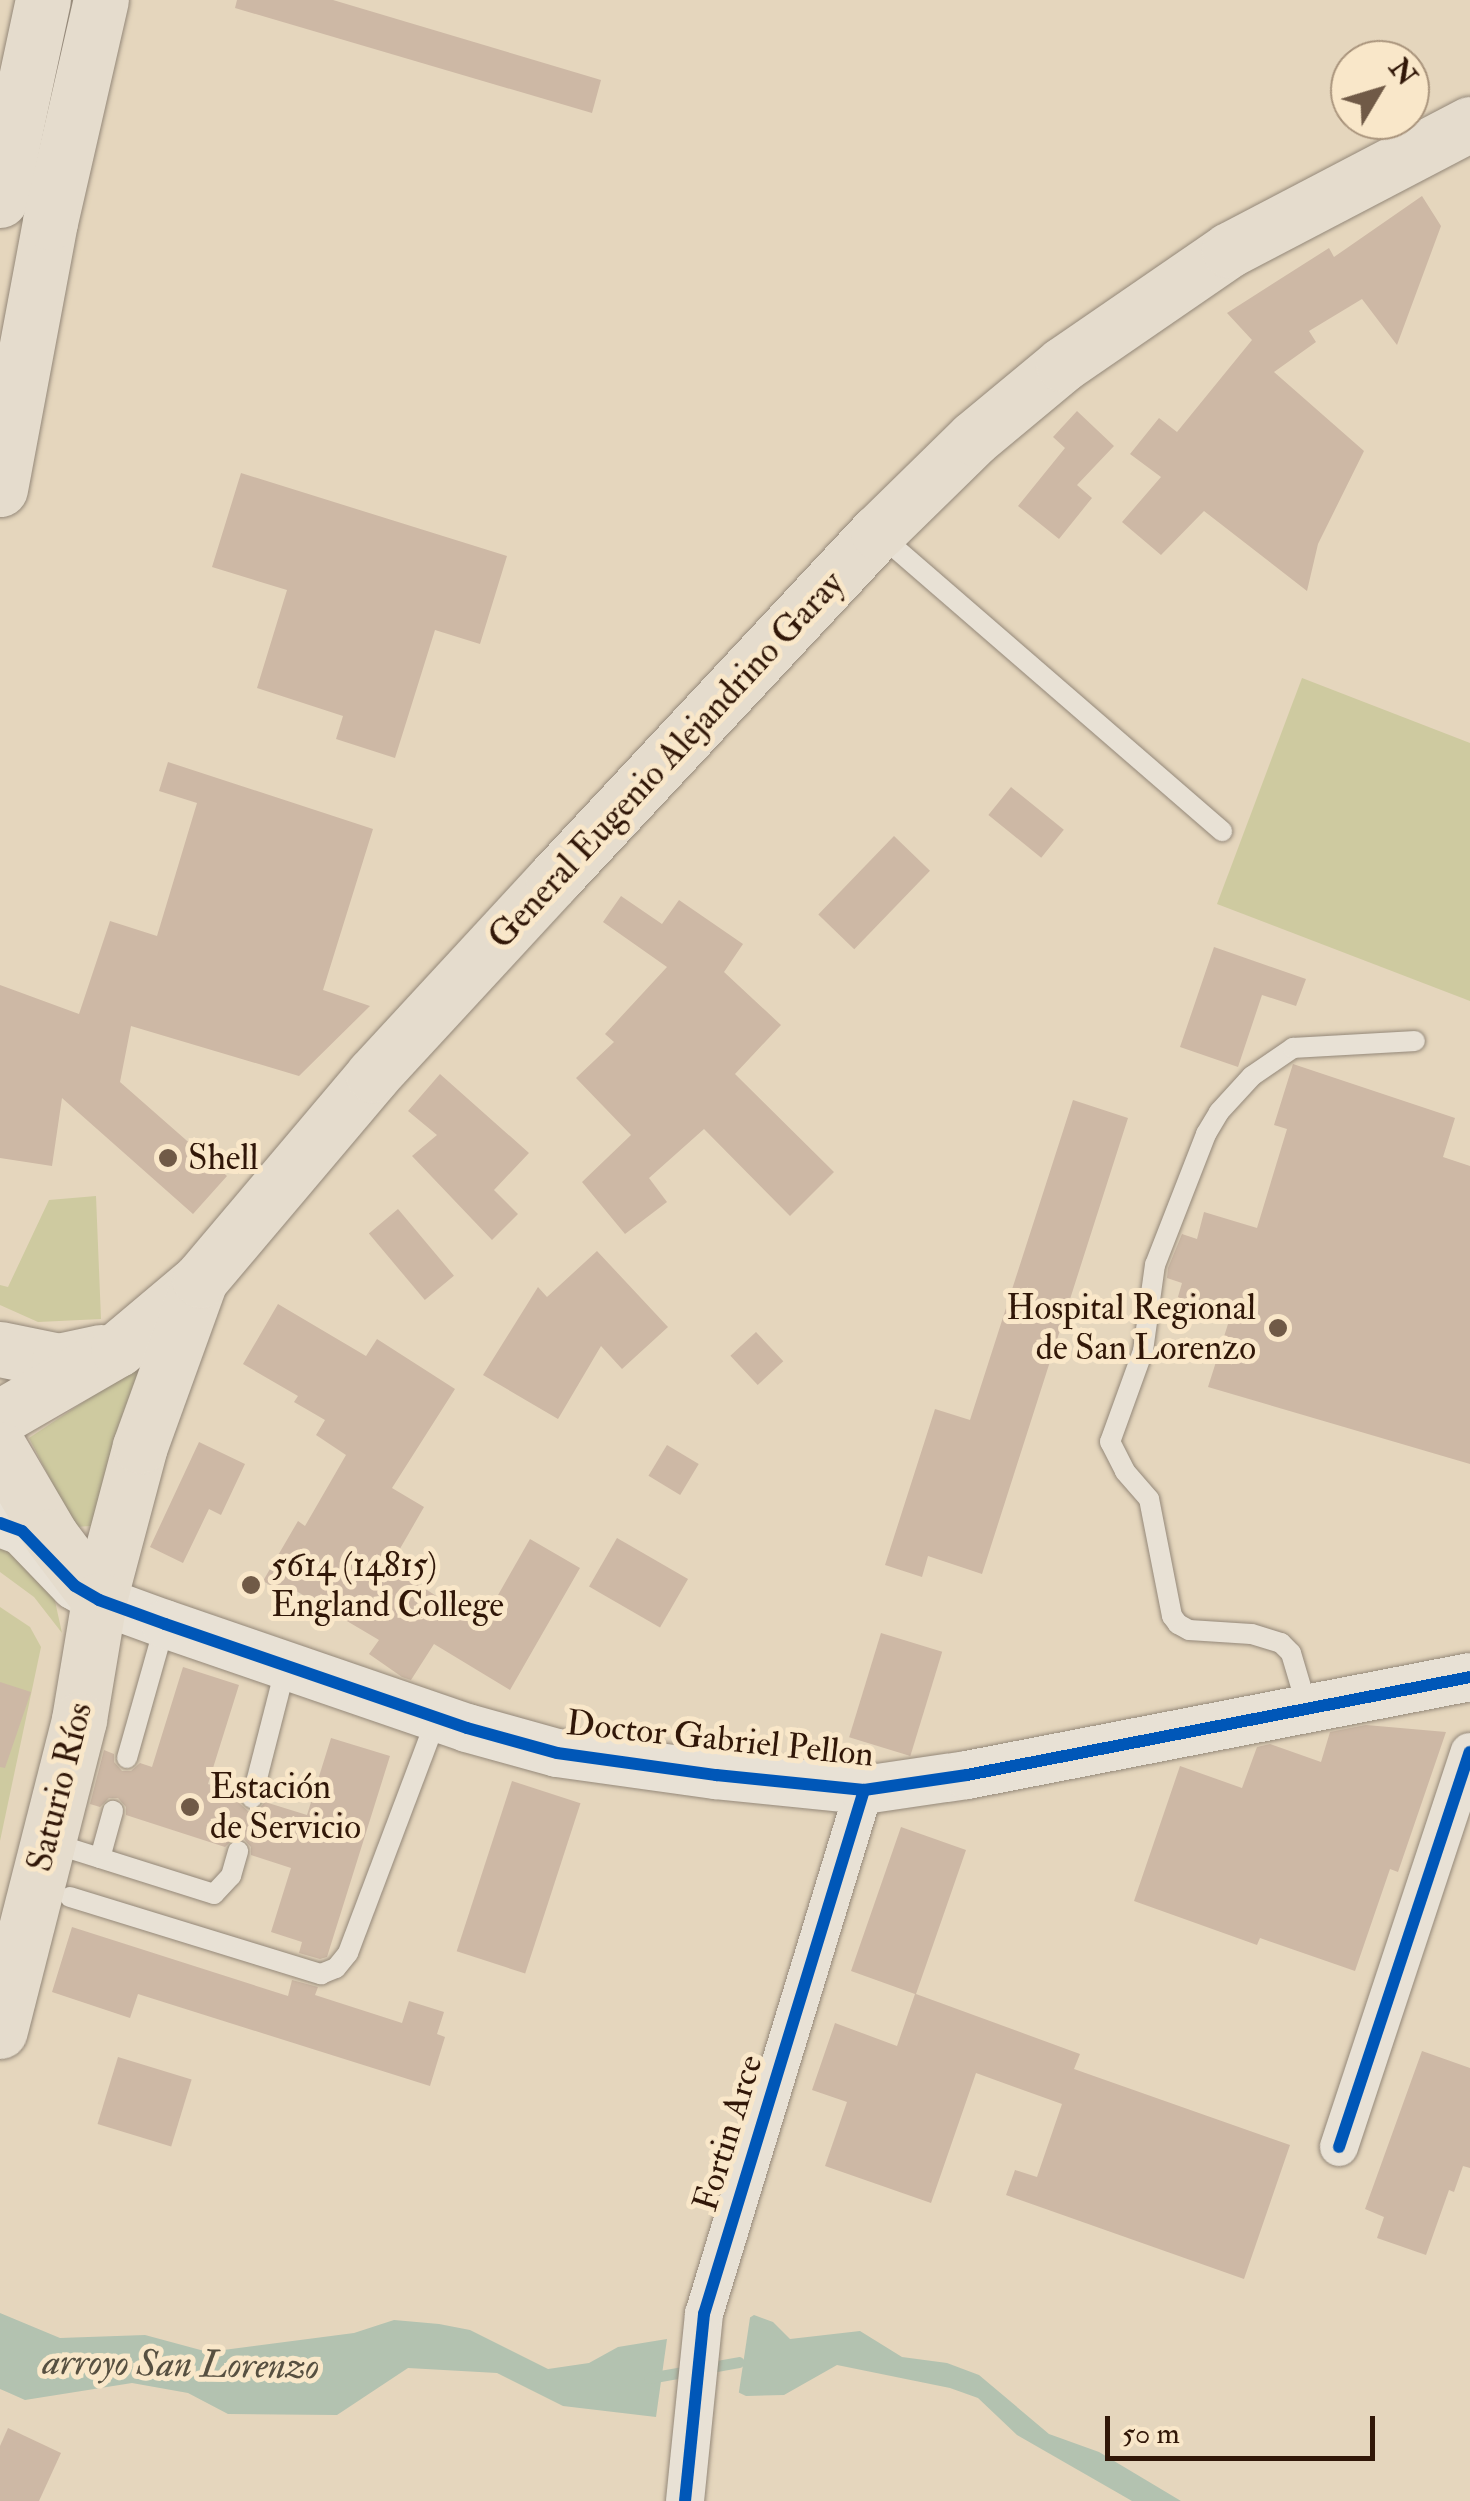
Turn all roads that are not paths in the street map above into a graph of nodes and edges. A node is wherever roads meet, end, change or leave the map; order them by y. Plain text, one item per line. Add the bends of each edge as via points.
1 (42, 0) edge
2 (100, 0) edge
3 (1470, 124) edge
4 (0, 200) edge
5 (0, 490) edge
6 (878, 532) junction
7 (1222, 831) dead end
8 (1416, 1041) dead end
9 (200, 1280) junction
10 (0, 1348) edge
11 (118, 1349) junction
12 (0, 1417) edge
13 (0, 1449) edge
14 (0, 1522) edge
15 (99, 1600) junction
16 (165, 1624) junction
17 (286, 1666) junction
18 (1470, 1677) edge
19 (1307, 1707) junction
20 (437, 1718) junction
21 (1470, 1752) edge
22 (127, 1758) dead end
23 (864, 1790) junction
24 (252, 1798) dead end
25 (113, 1811) dead end
26 (47, 1842) junction
27 (238, 1851) dead end
28 (100, 1858) junction
29 (70, 1898) dead end
30 (0, 2031) edge
31 (1339, 2148) dead end
32 (685, 2501) edge

1 - 4 main road
2 - 5 main road
3 - 6 main road, General Eugenio Alejandrino Garay via 1229,250 1077,354 974,438
6 - 7 lane
6 - 9 main road, General Eugenio Alejandrino Garay via 373,1076
8 - 19 lane via 1293,1048 1252,1076 1220,1112 1154,1264 1143,1351 1110,1442 1149,1499 1172,1616 1189,1630 1281,1642 1298,1671
9 - 11 main road
9 - 15 main road, General Eugenio Alejandrino Garay via 140,1446
10 - 11 main road via 60,1360
11 - 12 main road
13 - 15 main road
14 - 15 street, Doctor Gabriel Pellon via 22,1530 74,1586
15 - 16 street, Doctor Gabriel Pellon
15 - 26 main road, Saturio Ríos
16 - 17 street, Doctor Gabriel Pellon
16 - 22 lane
17 - 20 street, Doctor Gabriel Pellon
17 - 24 lane
18 - 19 street, Doctor Gabriel Pellon
19 - 23 street, Doctor Gabriel Pellon
20 - 23 street, Doctor Gabriel Pellon via 557,1753
20 - 29 lane via 348,1953 336,1968 320,1974
21 - 31 street
23 - 32 street, Fortin Arce via 704,2314
25 - 28 lane
26 - 28 lane
26 - 30 main road, Saturio Ríos
27 - 28 lane via 232,1876 214,1894

